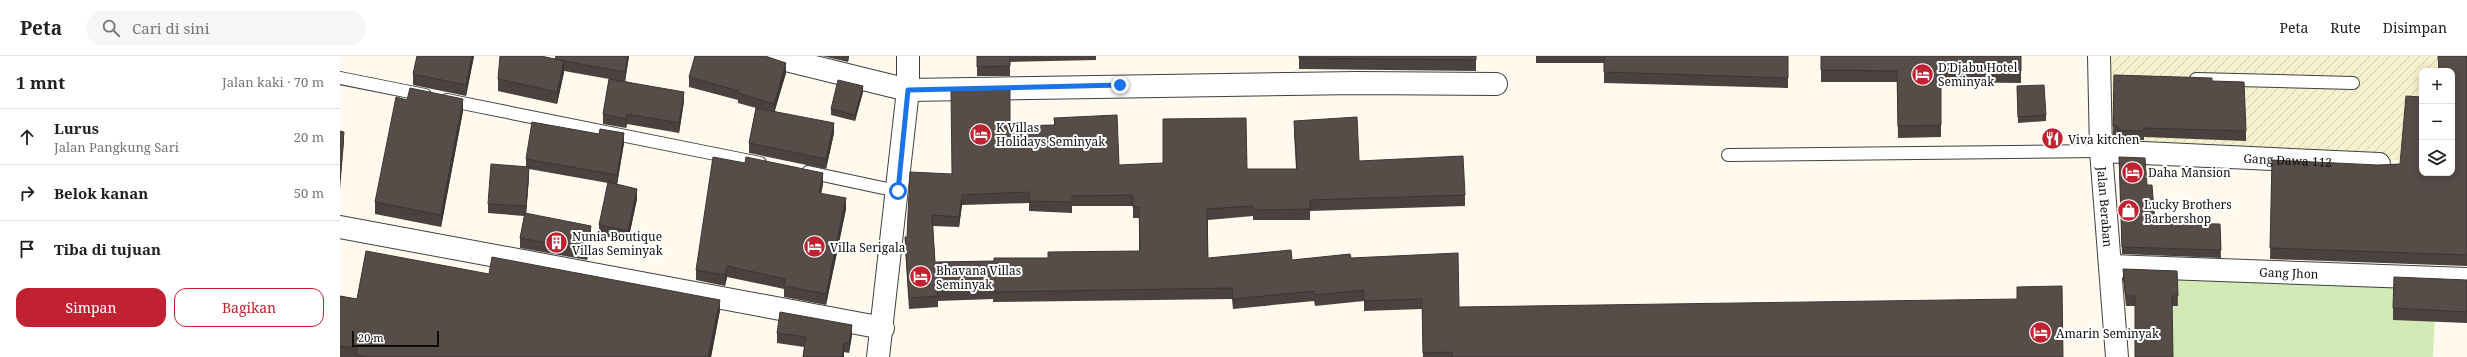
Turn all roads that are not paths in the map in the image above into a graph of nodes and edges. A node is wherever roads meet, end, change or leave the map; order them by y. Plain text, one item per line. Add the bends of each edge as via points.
1 (770, 56) edge
2 (908, 56) edge
3 (2103, 70) edge
4 (340, 78) edge
5 (2180, 79) edge
6 (2353, 83) dead end
7 (1496, 84) dead end
8 (908, 90) junction
9 (2101, 151) junction
10 (1728, 155) dead end
11 (2379, 164) edge
12 (775, 166) edge
13 (798, 170) edge
14 (898, 191) junction
15 (340, 227) edge
16 (2111, 266) junction
17 (2467, 279) edge
18 (883, 328) junction
19 (878, 357) edge
20 (2117, 357) edge

1 - 8 street
2 - 8 street
3 - 9 street, Jalan Beraban
4 - 12 lane
5 - 6 lane
7 - 8 street via 1357,83
8 - 14 street
9 - 10 lane
9 - 11 street, Gang Dawa 112
9 - 16 street, Jalan Beraban
13 - 14 lane
14 - 18 street
15 - 18 street
16 - 17 street, Gang Jhon
16 - 20 street, Jalan Beraban
18 - 19 street

